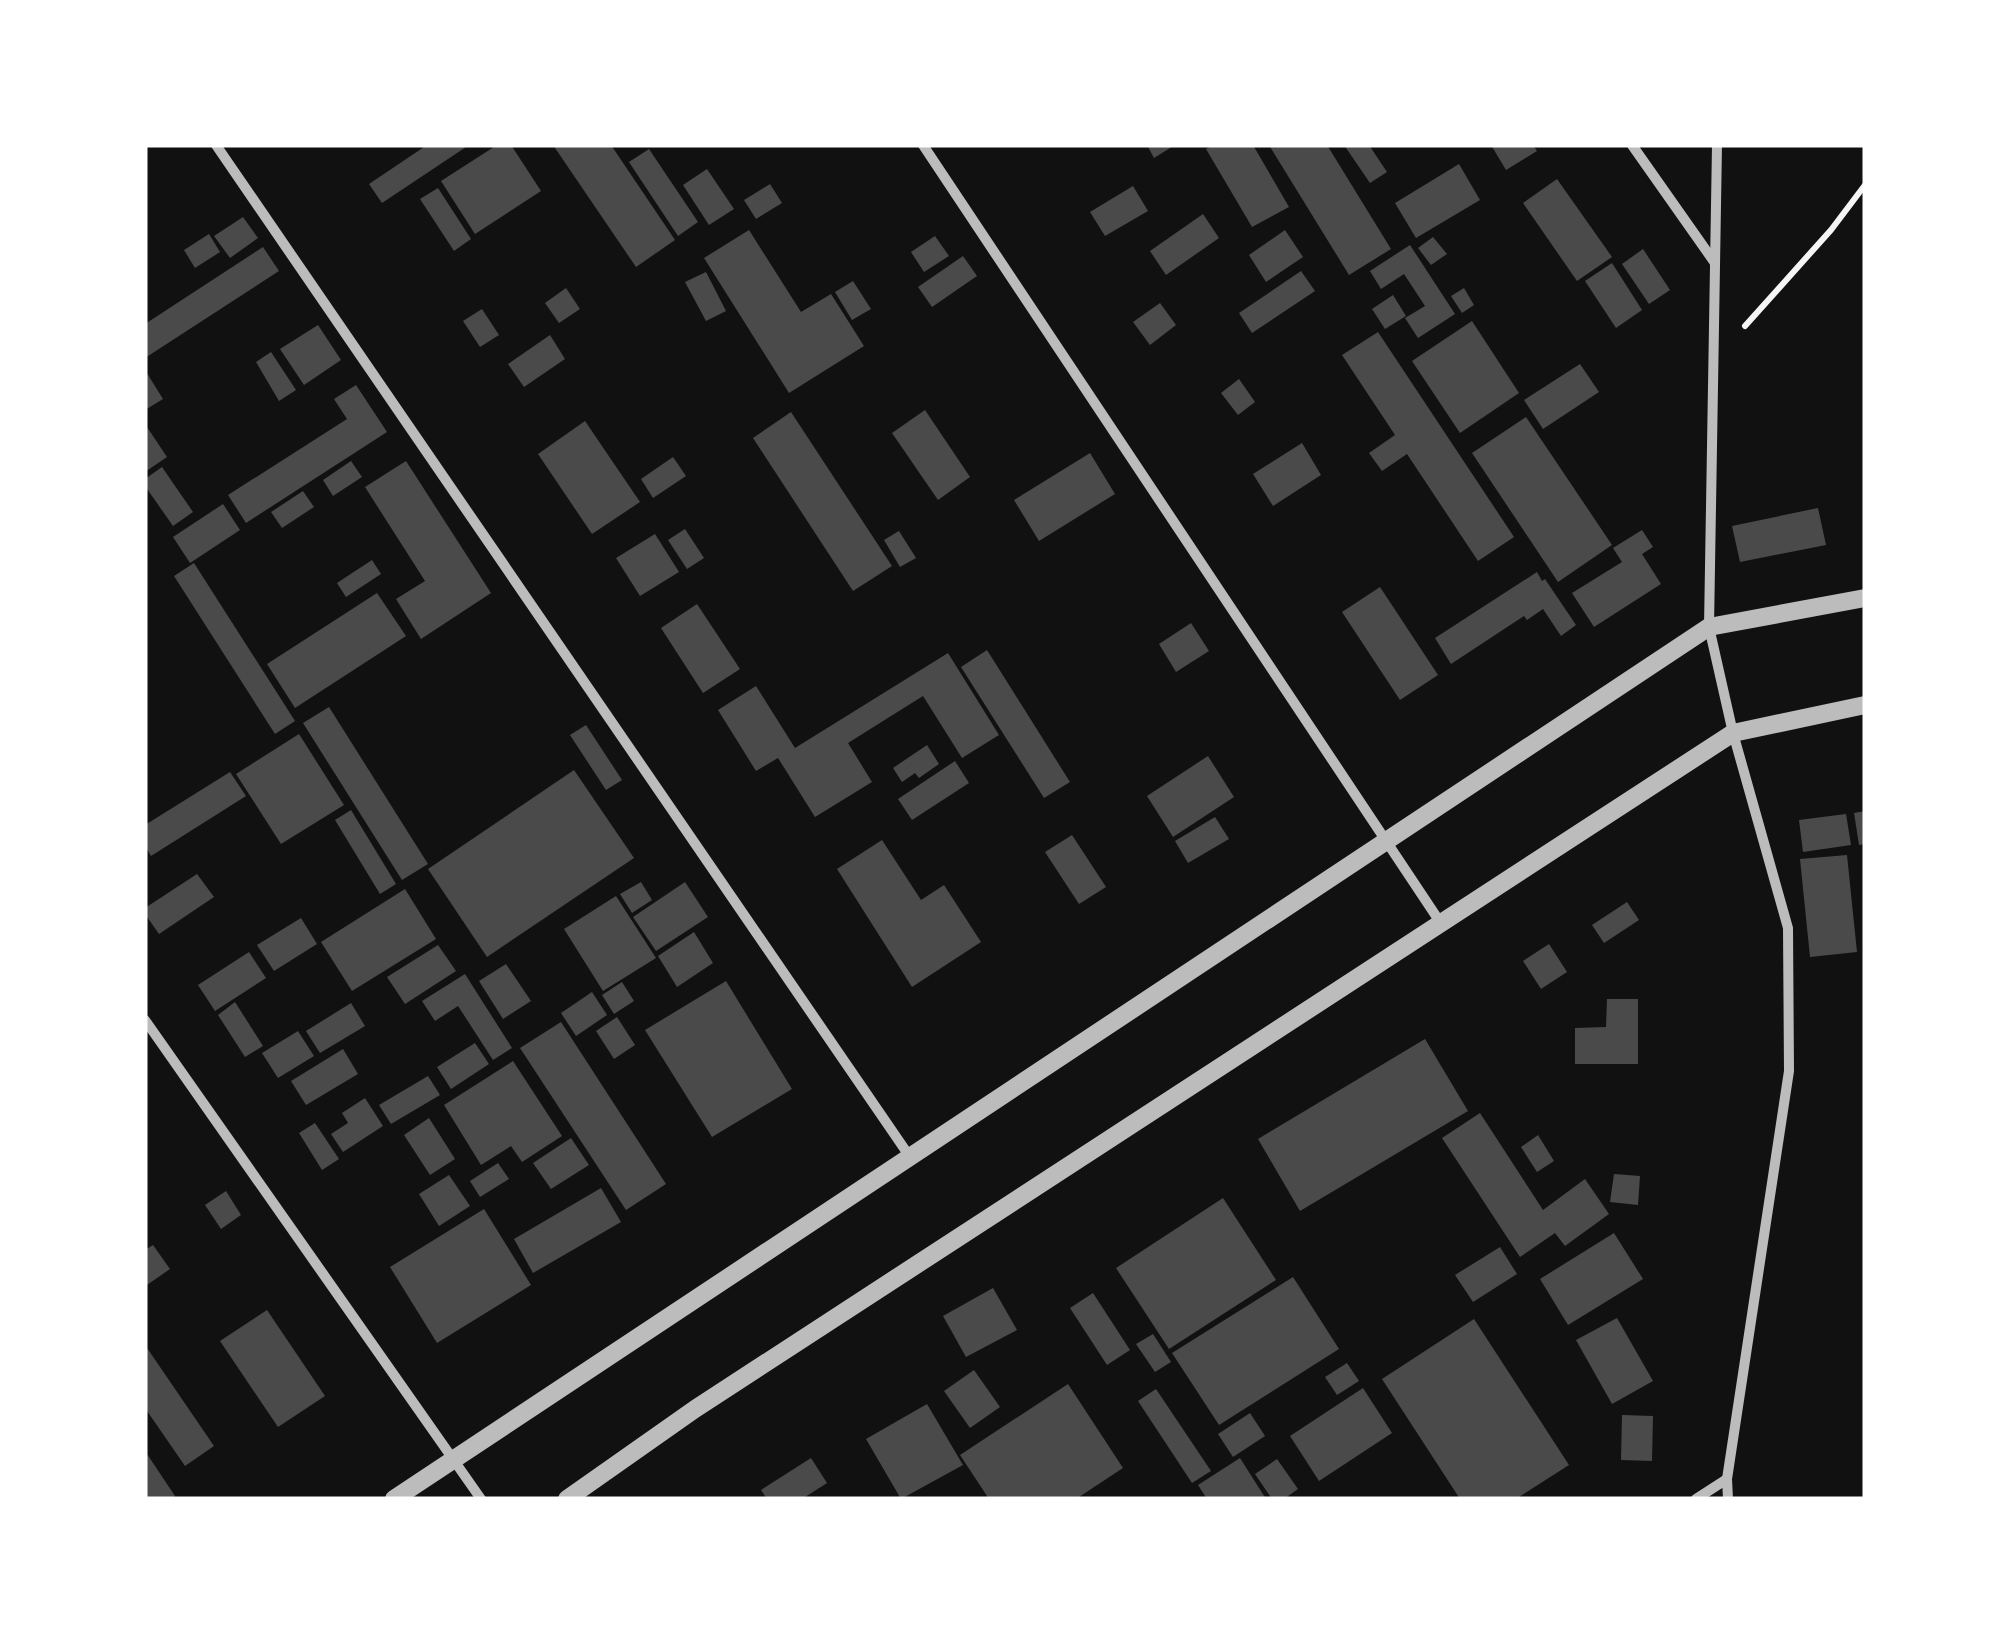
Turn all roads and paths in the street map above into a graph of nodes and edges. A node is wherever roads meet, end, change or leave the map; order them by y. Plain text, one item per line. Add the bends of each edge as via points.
1 (216, 145) edge
2 (923, 145) edge
3 (1632, 145) edge
4 (1717, 145) edge
5 (1865, 184) edge
6 (1716, 264) junction
7 (1714, 360) junction
8 (1865, 598) edge
9 (1709, 627) junction
10 (1865, 705) edge
11 (1733, 733) junction
12 (1386, 840) junction
13 (1440, 922) junction
14 (145, 1020) edge
15 (910, 1157) junction
16 (452, 1459) junction
17 (1727, 1479) junction
18 (394, 1499) edge
19 (481, 1499) edge
20 (567, 1499) edge
21 (1696, 1499) edge
22 (1728, 1499) edge

1 - 15 street
2 - 12 street
3 - 6 street
4 - 6 street
5 - 7 path
6 - 7 street
7 - 9 street
8 - 9 street
9 - 11 street
9 - 12 street
10 - 11 street
11 - 13 street
11 - 17 street via 1788,928 1789,1071
12 - 13 street
12 - 15 street
13 - 20 street
14 - 16 street
15 - 16 street
16 - 18 street
16 - 19 street
17 - 21 street
17 - 22 street

